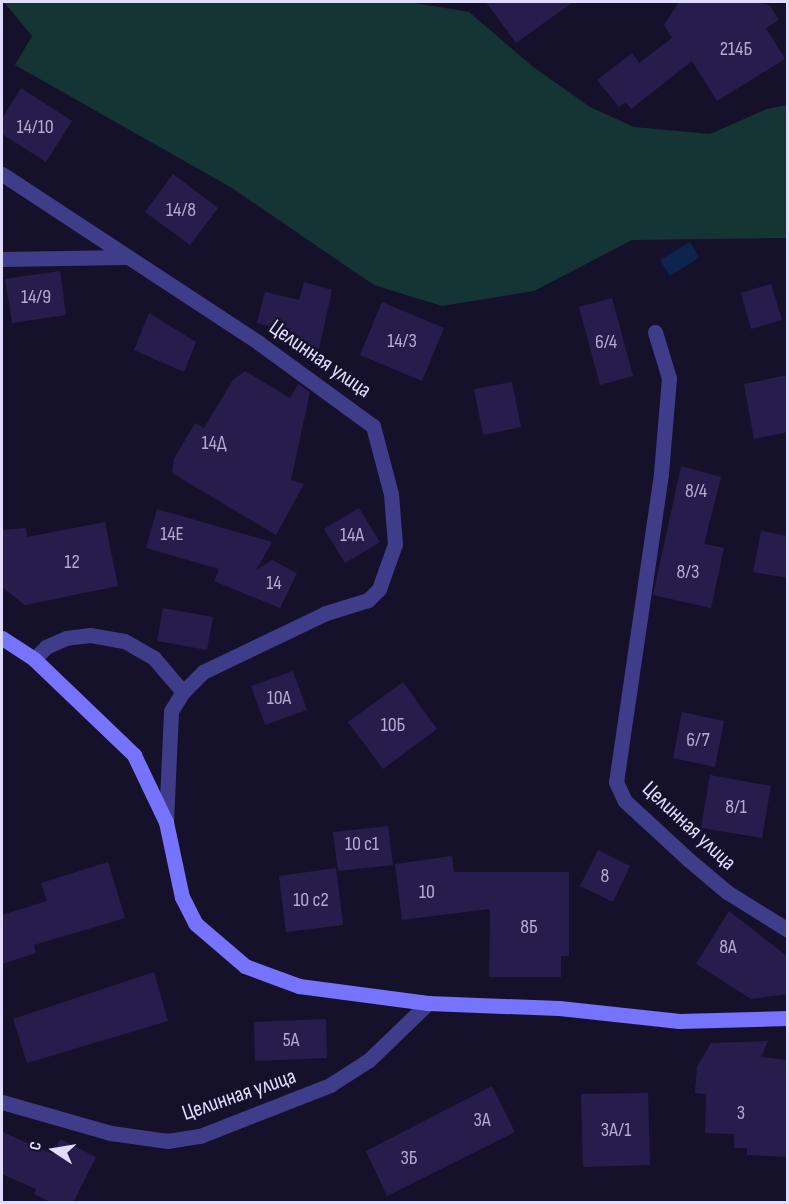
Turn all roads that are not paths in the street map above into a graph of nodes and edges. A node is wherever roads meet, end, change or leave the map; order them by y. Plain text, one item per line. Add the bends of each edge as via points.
1 (2, 174) edge
2 (126, 257) junction
3 (2, 259) edge
4 (655, 333) dead end
5 (2, 638) edge
6 (34, 659) junction
7 (183, 692) junction
8 (166, 822) junction
9 (788, 930) edge
10 (428, 1003) junction
11 (788, 1018) edge
12 (2, 1102) edge

1 - 2 street, Целинная улица
2 - 3 street
2 - 7 street, Целинная улица via 356,410 374,426 383,448 391,494 395,544 379,589 368,600 326,613 203,672
4 - 9 street, Целинная улица via 668,389 661,474 616,782 625,801 689,860 727,892
5 - 6 street, Целинная улица
6 - 7 street via 46,647 66,638 90,635 124,641 154,658
6 - 8 street, Целинная улица via 134,755
7 - 8 street, Целинная улица via 171,711
8 - 10 street, Целинная улица via 182,897 196,924 245,966 299,986
10 - 11 street, Целинная улица via 559,1008 679,1021
10 - 12 street, Целинная улица via 369,1060 330,1085 200,1136 167,1141 111,1133

